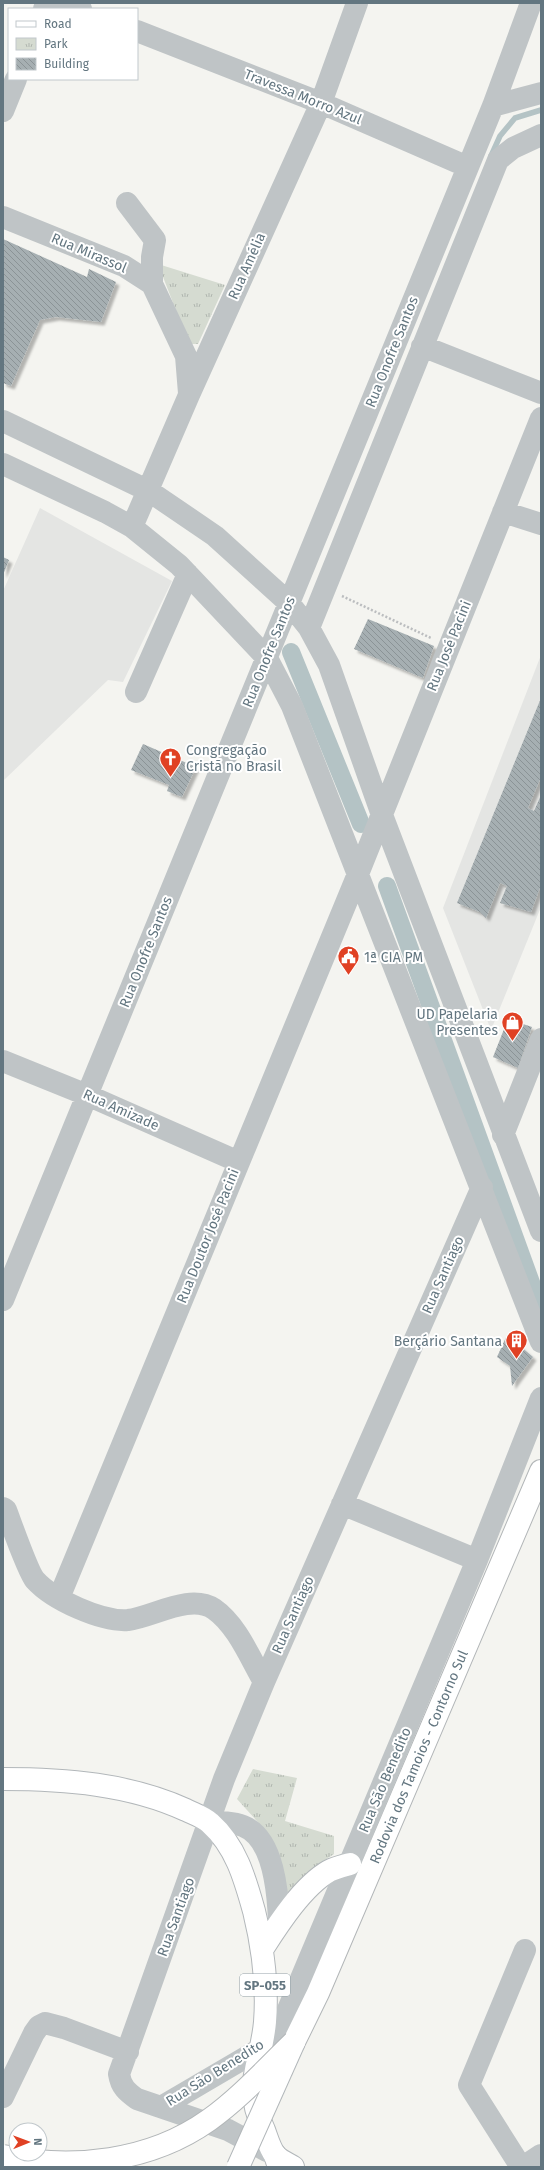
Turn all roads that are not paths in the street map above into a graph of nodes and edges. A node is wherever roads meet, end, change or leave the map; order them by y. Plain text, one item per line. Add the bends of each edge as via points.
1 (65, 3) edge
2 (357, 3) edge
3 (531, 3) edge
4 (78, 8) edge
5 (138, 31) edge
6 (16, 80) edge
7 (541, 93) edge
8 (321, 103) junction
9 (493, 106) junction
10 (3, 112) edge
11 (541, 135) edge
12 (468, 167) junction
13 (127, 203) dead end
14 (3, 217) edge
15 (152, 284) junction
16 (422, 346) junction
17 (541, 393) edge
18 (189, 396) junction
19 (541, 418) edge
20 (3, 421) edge
21 (3, 464) edge
22 (149, 491) junction
23 (503, 512) junction
24 (541, 524) edge
25 (132, 527) junction
26 (188, 574) junction
27 (289, 603) junction
28 (309, 628) junction
29 (267, 658) junction
30 (136, 692) dead end
31 (382, 814) junction
32 (358, 874) junction
33 (541, 1039) edge
34 (3, 1061) edge
35 (87, 1095) junction
36 (503, 1135) junction
37 (238, 1162) junction
38 (482, 1187) junction
39 (541, 1231) edge
40 (3, 1300) edge
41 (541, 1342) edge
42 (541, 1398) edge
43 (541, 1471) edge
44 (342, 1504) junction
45 (3, 1508) edge
46 (477, 1560) junction
47 (59, 1598) junction
48 (264, 1682) junction
49 (3, 1779) edge
50 (210, 1822) junction
51 (350, 1864) junction
52 (279, 1922) junction
53 (263, 1948) junction
54 (525, 1950) dead end
55 (294, 2042) junction
56 (260, 2049) junction
57 (128, 2052) junction
58 (3, 2097) edge
59 (161, 2107) junction
60 (541, 2155) edge
61 (3, 2156) edge
62 (282, 2163) edge
63 (238, 2167) edge
64 (522, 2167) edge

1 - 4 street
2 - 8 street, Rua Amélia
3 - 9 street, Rua Onofre Santos
5 - 8 street, Travessa Morro Azul
6 - 10 street
7 - 9 street
8 - 12 street, Travessa Morro Azul
8 - 18 street, Rua Amélia
9 - 12 street, Rua Onofre Santos
11 - 16 street, Rua Onofre Santos via 513,148 498,160
12 - 27 street, Rua Onofre Santos
13 - 15 street via 155,240
14 - 15 street, Rua Mirassol via 124,266
15 - 18 street via 186,356
16 - 17 street
16 - 28 street, Rua Onofre Santos
18 - 22 street, Rua Amélia
19 - 23 street, Rua José Pacini
20 - 22 street
21 - 25 street
22 - 25 street, Rua Amélia
22 - 27 street via 215,536
23 - 24 street
23 - 31 street, Rua José Pacini
25 - 26 street
26 - 29 street
26 - 30 street
27 - 28 street
27 - 29 street, Rua Onofre Santos
28 - 31 street via 329,665
29 - 32 street via 292,706
29 - 35 street, Rua Onofre Santos
31 - 32 street, Rua José Pacini
31 - 36 street
32 - 37 street, Rua Doutor José Pacini
32 - 38 street
33 - 36 street
34 - 35 street, Rua Amizade
35 - 37 street, Rua Amizade
35 - 40 street, Rua Onofre Santos
36 - 39 street
37 - 47 street, Rua Doutor José Pacini
38 - 41 street
38 - 44 street, Rua Santiago
42 - 46 street, Rua São Benedito
43 - 55 main road, Rodovia dos Tamoios - Contorno Sul via 321,1986
44 - 46 street
44 - 48 street, Rua Santiago
45 - 47 street via 34,1580
46 - 51 street, Rua São Benedito
47 - 48 street via 94,1616 114,1619 129,1620 181,1605 200,1604 213,1609 229,1624
48 - 50 street, Rua Santiago via 224,1779
49 - 50 main road, SP-055 via 82,1784 136,1792 161,1798
50 - 52 street via 227,1822 243,1826 255,1833 264,1844 272,1871
50 - 53 main road, SP-055 via 240,1865
50 - 57 street, Rua Santiago
51 - 52 main road via 330,1871 315,1881
51 - 56 street, Rua São Benedito via 284,2019
52 - 53 main road
53 - 56 main road, SP-055 via 266,2012
54 - 64 street via 469,2084
55 - 61 main road, Rodovia dos Tamoios - Contorno Sul, bridge via 209,2120 156,2148 104,2160 57,2163
55 - 63 main road, Rodovia dos Tamoios - Contorno Sul, bridge
56 - 59 street, Rua São Benedito
56 - 62 main road, SP-055 via 252,2094 259,2120
57 - 58 street via 45,2023 38,2026 34,2033
57 - 59 street, Rua Santiago via 119,2074 121,2084 137,2099
59 - 62 street, Rua Santiago via 228,2130
60 - 64 street

